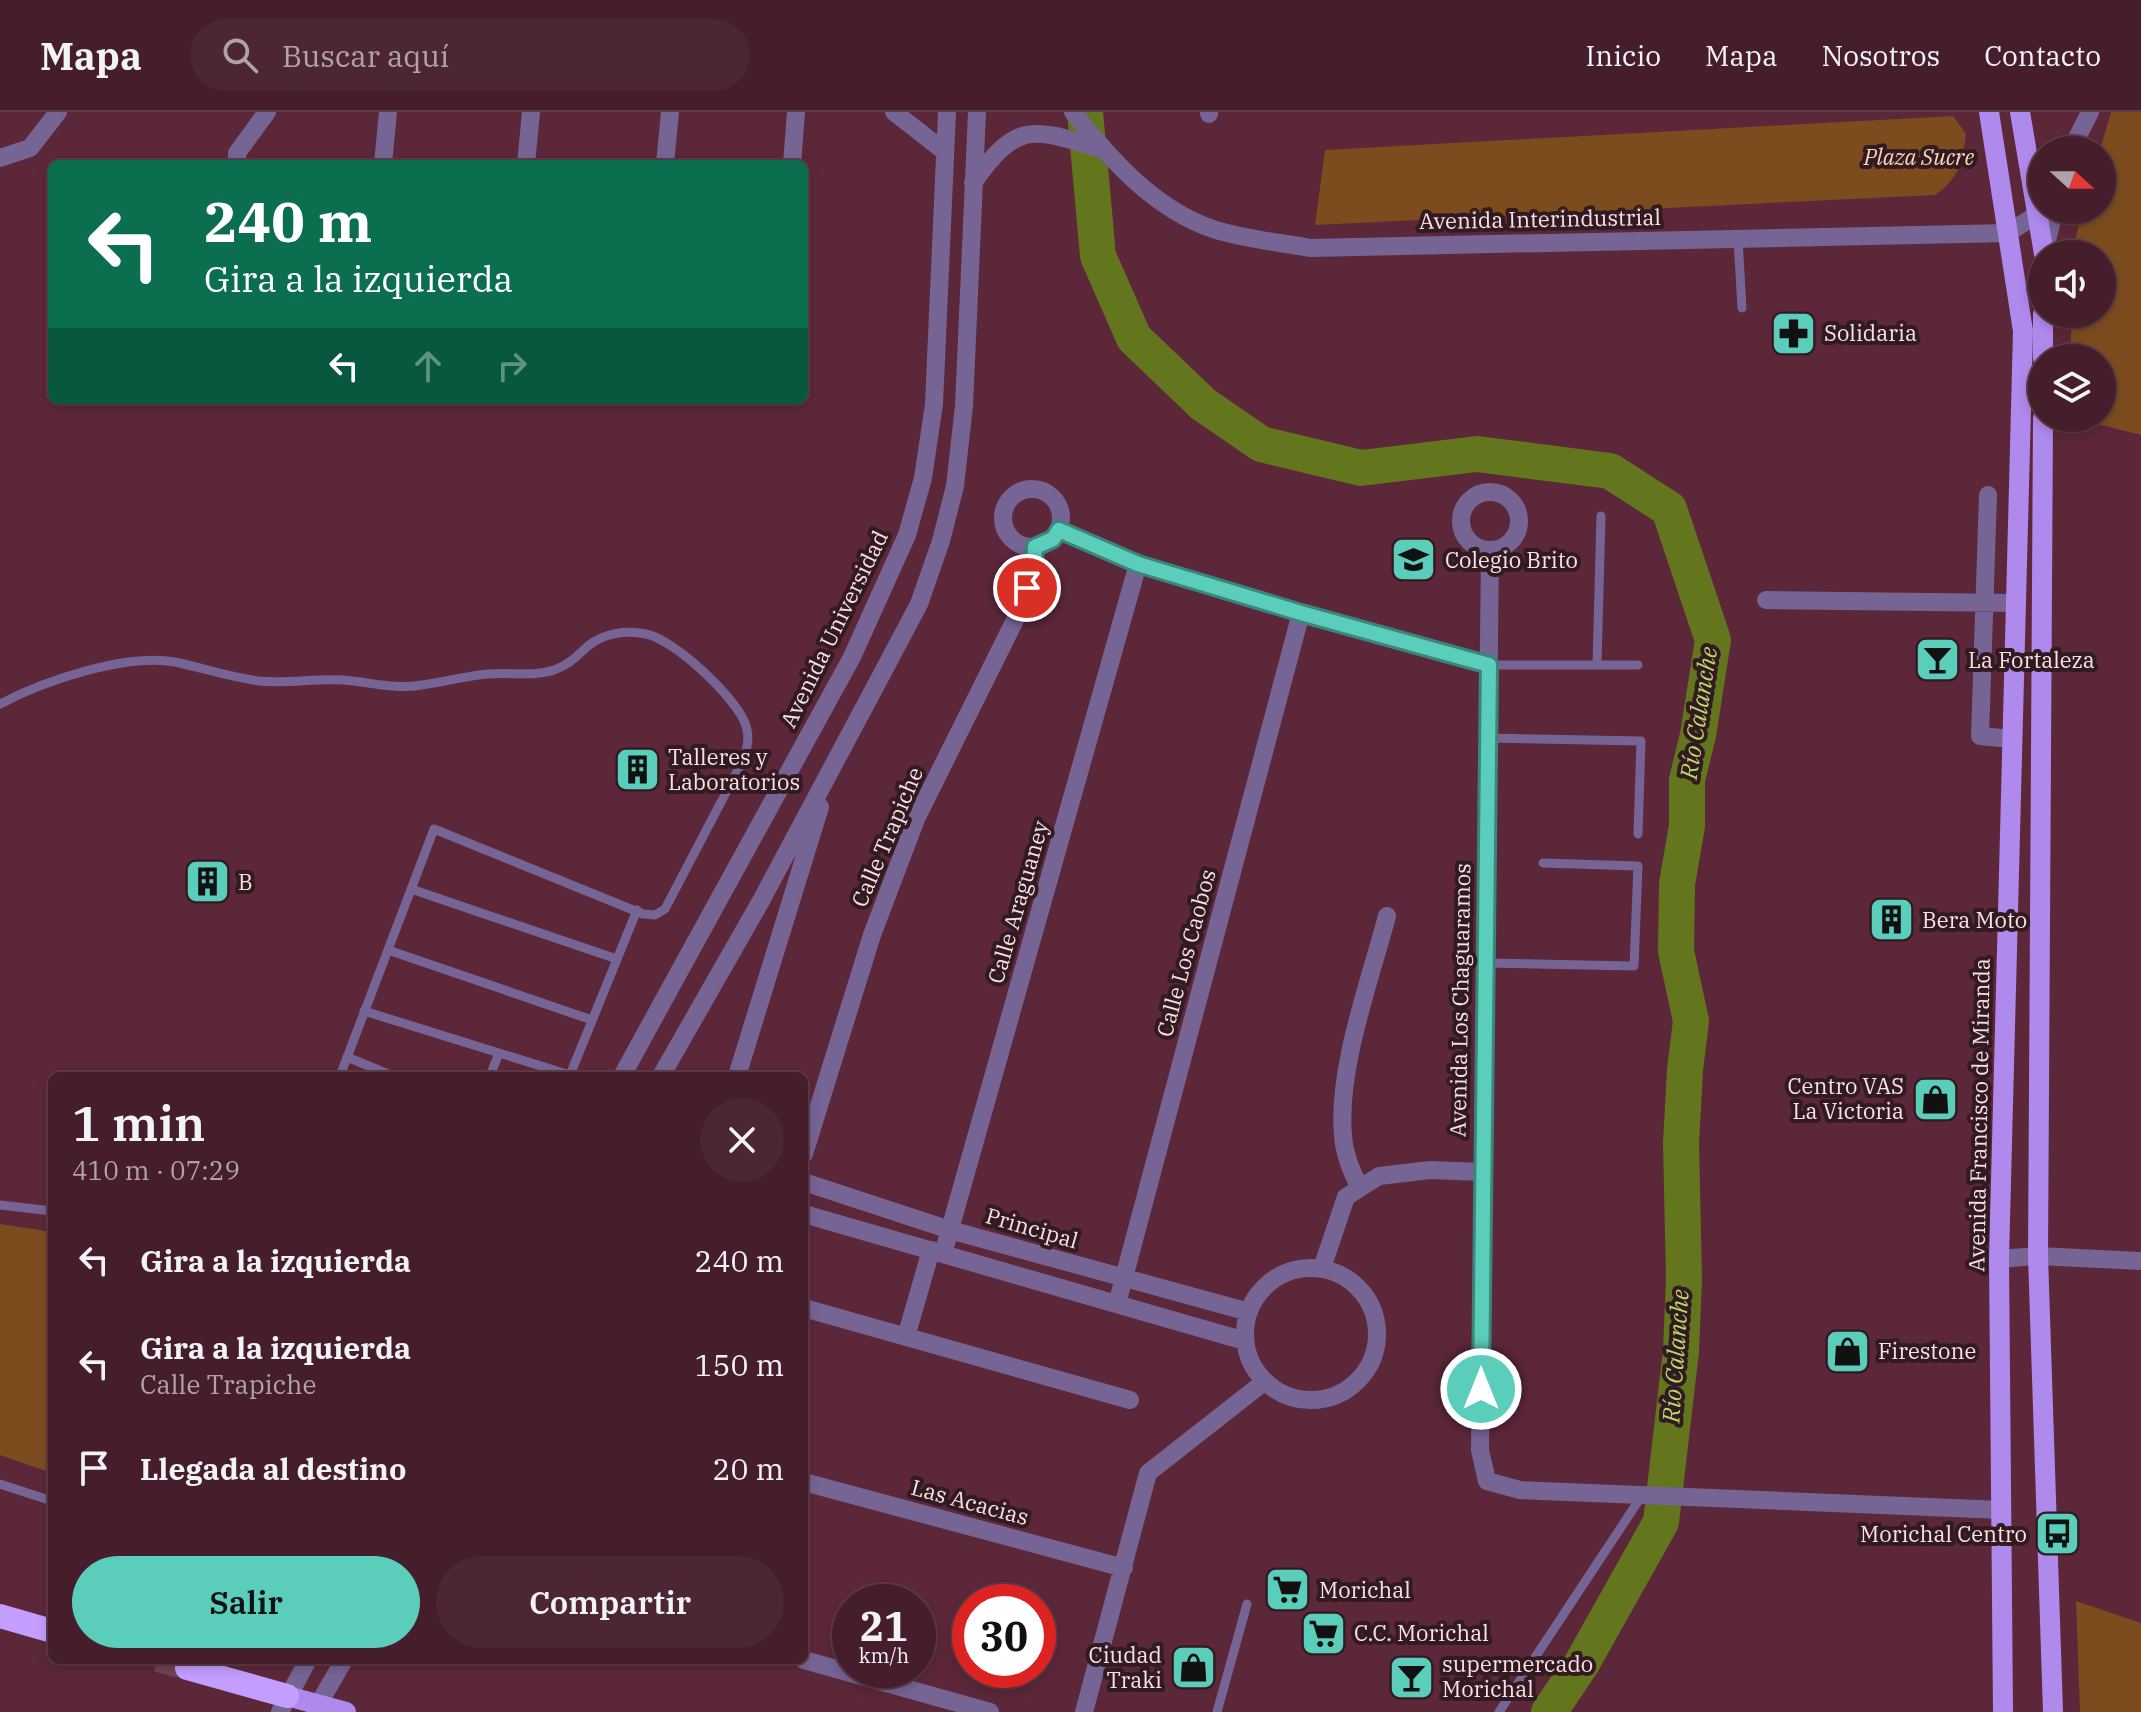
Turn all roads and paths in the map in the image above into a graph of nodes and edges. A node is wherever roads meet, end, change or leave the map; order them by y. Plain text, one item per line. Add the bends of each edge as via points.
1 (58, 112) edge
2 (267, 112) edge
3 (388, 112) edge
4 (531, 112) edge
5 (670, 112) edge
6 (796, 112) edge
7 (894, 112) edge
8 (947, 112) edge
9 (977, 112) edge
10 (1073, 112) edge
11 (1989, 112) edge
12 (2020, 112) edge
13 (2090, 112) edge
14 (2078, 136) edge
15 (2028, 145) edge
16 (1102, 149) junction
17 (945, 152) junction
18 (0, 158) edge
19 (237, 160) edge
20 (383, 160) edge
21 (526, 160) edge
22 (665, 160) edge
23 (792, 160) edge
24 (973, 183) junction
25 (2028, 220) edge
26 (2008, 233) junction
27 (1738, 239) junction
28 (1742, 308) dead end
29 (2043, 432) edge
30 (1988, 495) dead end
31 (1601, 516) dead end
32 (1059, 530) junction
33 (1035, 547) junction
34 (1490, 551) dead end
35 (1138, 564) junction
36 (1766, 600) dead end
37 (1983, 603) junction
38 (2016, 603) junction
39 (1301, 613) junction
40 (1597, 664) junction
41 (1489, 665) junction
42 (1638, 665) dead end
43 (0, 704) edge
44 (1488, 738) junction
45 (2012, 739) junction
46 (832, 767) junction
47 (1638, 834) dead end
48 (1543, 863) dead end
49 (411, 889) junction
50 (637, 910) junction
51 (1387, 916) dead end
52 (388, 950) junction
53 (617, 959) junction
54 (1485, 963) junction
55 (364, 1011) junction
56 (592, 1020) junction
57 (499, 1053) junction
58 (347, 1057) junction
59 (341, 1072) edge
60 (383, 1072) edge
61 (492, 1072) edge
62 (560, 1072) edge
63 (571, 1072) edge
64 (624, 1072) edge
65 (663, 1072) edge
66 (738, 1072) edge
67 (808, 1141) edge
68 (1482, 1172) junction
69 (808, 1183) edge
70 (1360, 1188) junction
71 (0, 1205) edge
72 (48, 1211) edge
73 (808, 1215) edge
74 (950, 1230) junction
75 (937, 1252) junction
76 (2038, 1256) junction
77 (1999, 1259) junction
78 (2141, 1261) edge
79 (1322, 1268) junction
80 (1123, 1279) junction
81 (1117, 1304) junction
82 (808, 1309) edge
83 (1249, 1312) junction
84 (906, 1337) junction
85 (1245, 1341) junction
86 (1264, 1382) junction
87 (1130, 1400) dead end
88 (808, 1483) edge
89 (0, 1484) edge
90 (1649, 1497) junction
91 (48, 1500) edge
92 (2001, 1510) junction
93 (1124, 1568) junction
94 (1247, 1604) dead end
95 (0, 1616) edge
96 (48, 1630) edge
97 (808, 1661) edge
98 (306, 1664) edge
99 (342, 1664) edge
100 (187, 1668) dead end
101 (284, 1704) edge
102 (316, 1708) edge
103 (346, 1712) edge
104 (990, 1712) edge
105 (1084, 1712) edge
106 (1217, 1712) edge
107 (1499, 1712) edge
108 (2003, 1712) edge
109 (2053, 1712) edge

1 - 18 street via 30,148
2 - 19 street
3 - 20 street
4 - 21 street
5 - 22 street
6 - 23 street
7 - 17 street
8 - 17 street, Avenida Universidad
9 - 24 street
10 - 16 street, Avenida Interindustrial
11 - 26 main road, Avenida Francisco de Miranda
12 - 15 main road
13 - 14 street
16 - 24 street, Avenida Interindustrial via 1045,133 1025,135 993,154
16 - 27 street, Avenida Interindustrial via 1168,207 1213,229 1310,248
17 - 64 street, Avenida Universidad via 934,404 923,478 907,535 852,657
24 - 46 street via 964,406 955,486 919,604
25 - 26 street
26 - 27 street, Avenida Interindustrial
26 - 38 main road, Avenida Francisco de Miranda via 2023,331
27 - 28 lane
29 - 76 main road
30 - 37 street
31 - 40 lane
32 - 33 street
32 - 33 street via 1060,510 1048,495 1029,490 1014,496 1004,513 1006,530 1019,544
32 - 35 street
33 - 67 street, Calle Trapiche via 1020,610 916,819 877,920
34 - 41 street, Avenida Los Chaguaramos
35 - 39 street
35 - 74 street, Calle Araguaney
36 - 37 street
37 - 38 street
37 - 45 street via 1980,736
38 - 45 main road, Avenida Francisco de Miranda
39 - 41 street
39 - 80 street, Calle Los Caobos
40 - 41 lane
40 - 42 lane
41 - 44 street, Avenida Los Chaguaramos
43 - 50 lane via 68,676 119,665 174,662 261,681 339,680 404,687 486,674 544,673 569,664 608,636 654,635 709,677 745,722 748,737 742,762 665,909 655,915
44 - 47 lane via 1641,741
44 - 54 street, Avenida Los Chaguaramos
45 - 77 main road, Avenida Francisco de Miranda
46 - 65 street
46 - 66 street
48 - 54 lane via 1638,866 1634,966
49 - 50 lane via 434,829
49 - 52 lane
49 - 53 lane
50 - 53 lane
51 - 70 street via 1347,1066 1342,1119 1346,1157
52 - 55 lane
52 - 56 lane
53 - 56 lane
54 - 68 street, Avenida Los Chaguaramos
55 - 57 lane
55 - 58 lane
56 - 63 lane
57 - 61 lane
57 - 62 lane
58 - 59 lane
58 - 60 lane
68 - 70 street via 1402,1171
68 - 90 street, Avenida Los Chaguaramos via 1480,1450 1487,1481 1520,1490
69 - 74 street, Principal
70 - 79 street via 1346,1197
71 - 72 lane
73 - 75 street
74 - 75 street, Calle Araguaney
74 - 80 street, Principal
75 - 81 street
75 - 84 street, Calle Araguaney
76 - 77 street
76 - 78 street
76 - 109 main road
77 - 92 main road, Avenida Francisco de Miranda
79 - 83 street via 1299,1268 1278,1277 1260,1292
79 - 86 street via 1362,1290 1374,1309 1375,1354 1365,1375 1327,1400 1283,1395
80 - 81 street, Calle Los Caobos
80 - 83 street, Principal
81 - 85 street
82 - 84 street
83 - 85 street
84 - 87 street
85 - 86 street
86 - 93 street via 1148,1473
88 - 93 street, Las Acacias
89 - 91 lane
90 - 92 street
90 - 107 lane
92 - 108 main road, Avenida Francisco de Miranda
93 - 105 street
94 - 106 lane
95 - 96 highway
97 - 104 street
98 - 101 street
99 - 102 street
100 - 101 highway
101 - 102 main road
102 - 103 main road

